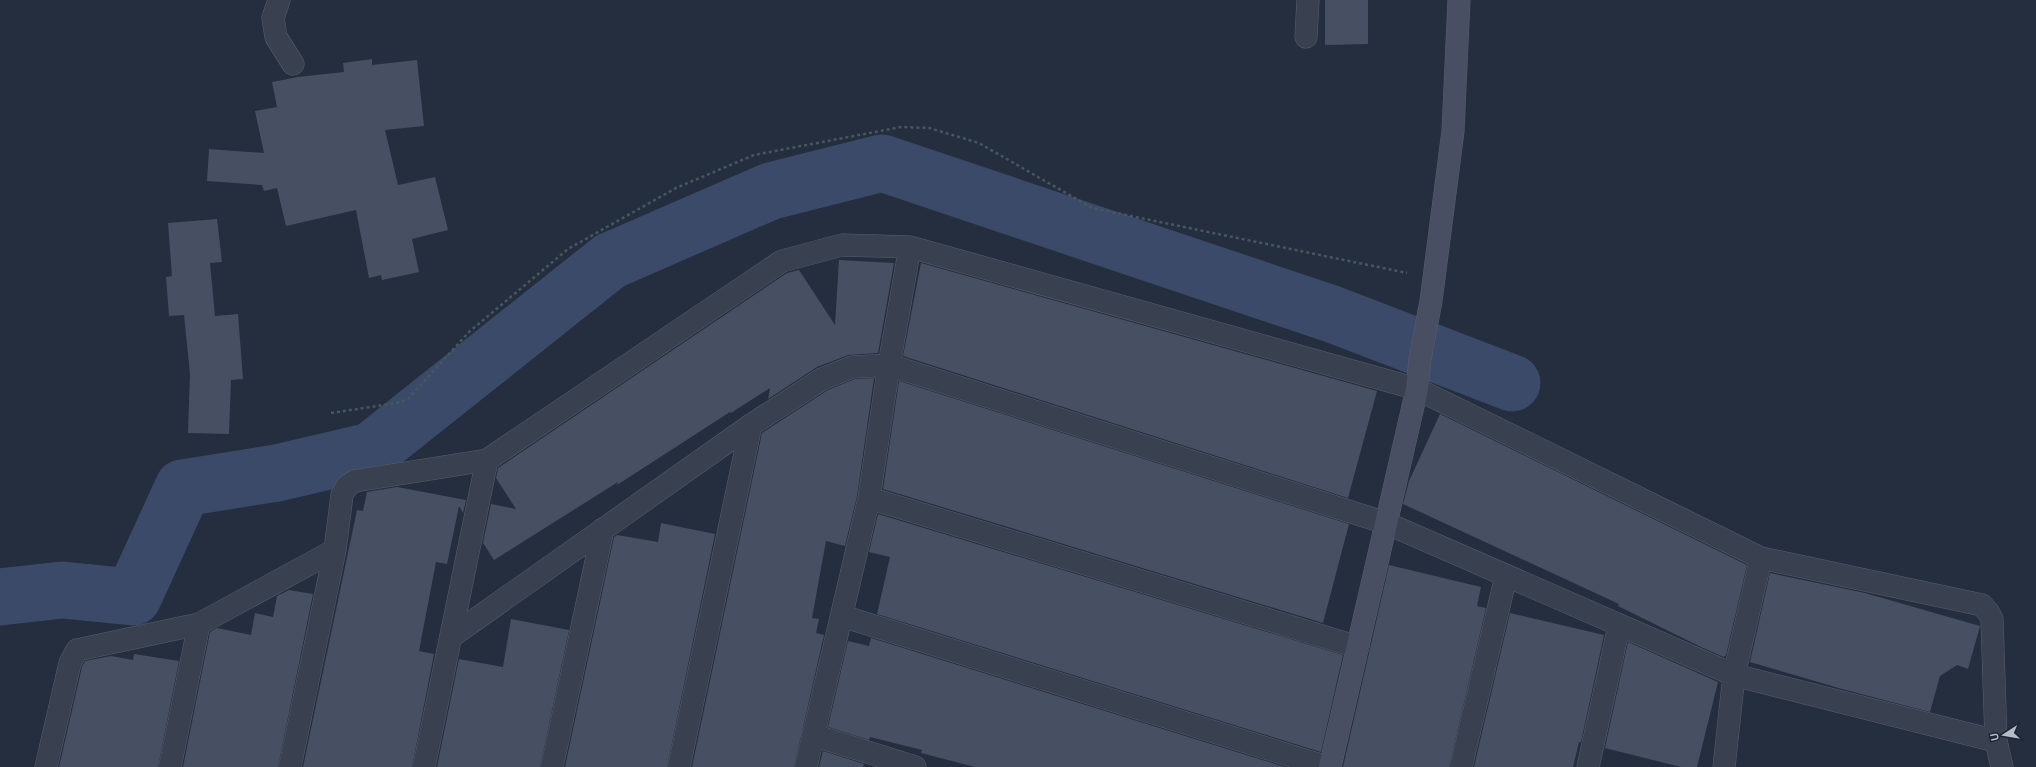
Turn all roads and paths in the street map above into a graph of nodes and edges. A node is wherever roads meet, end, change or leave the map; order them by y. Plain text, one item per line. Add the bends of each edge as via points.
1 (279, 0) edge
2 (1308, 0) edge
3 (1459, 0) edge
4 (1306, 37) dead end
5 (293, 64) dead end
6 (910, 247) junction
7 (889, 365) junction
8 (1417, 390) junction
9 (751, 425) junction
10 (487, 460) junction
11 (868, 498) junction
12 (1386, 523) junction
13 (603, 529) junction
14 (335, 550) junction
15 (1761, 558) junction
16 (1506, 576) junction
17 (842, 616) junction
18 (200, 624) junction
19 (1619, 626) junction
20 (452, 636) junction
21 (1358, 648) junction
22 (1734, 675) junction
23 (813, 735) junction
24 (1996, 741) junction
25 (46, 767) edge
26 (170, 767) edge
27 (290, 767) edge
28 (424, 767) edge
29 (552, 767) edge
30 (679, 767) edge
31 (806, 767) edge
32 (916, 767) edge
33 (1327, 767) edge
34 (1330, 767) edge
35 (1462, 767) edge
36 (1588, 767) edge
37 (1724, 767) edge
38 (2002, 767) edge

1 - 5 street via 273,18 276,36
2 - 4 street
3 - 8 street via 1453,131
6 - 7 street
6 - 8 street
6 - 10 street via 842,245 782,261
7 - 9 street via 852,367 822,379
7 - 11 street
7 - 12 street
8 - 12 street
8 - 15 street
9 - 13 street
9 - 30 street
10 - 14 street via 355,481 347,486 342,495
10 - 20 street
11 - 17 street
11 - 21 street
12 - 16 street
12 - 21 street
13 - 20 street
13 - 29 street
14 - 18 street
14 - 27 street
15 - 22 street
15 - 24 street via 1982,605 1992,620
16 - 19 street
16 - 35 street
17 - 23 street
17 - 33 street
18 - 25 street via 77,650 70,663
18 - 26 street
19 - 22 street
19 - 36 street
20 - 28 street
21 - 34 street
22 - 24 street
22 - 37 street
23 - 31 street
23 - 32 street
24 - 38 street

